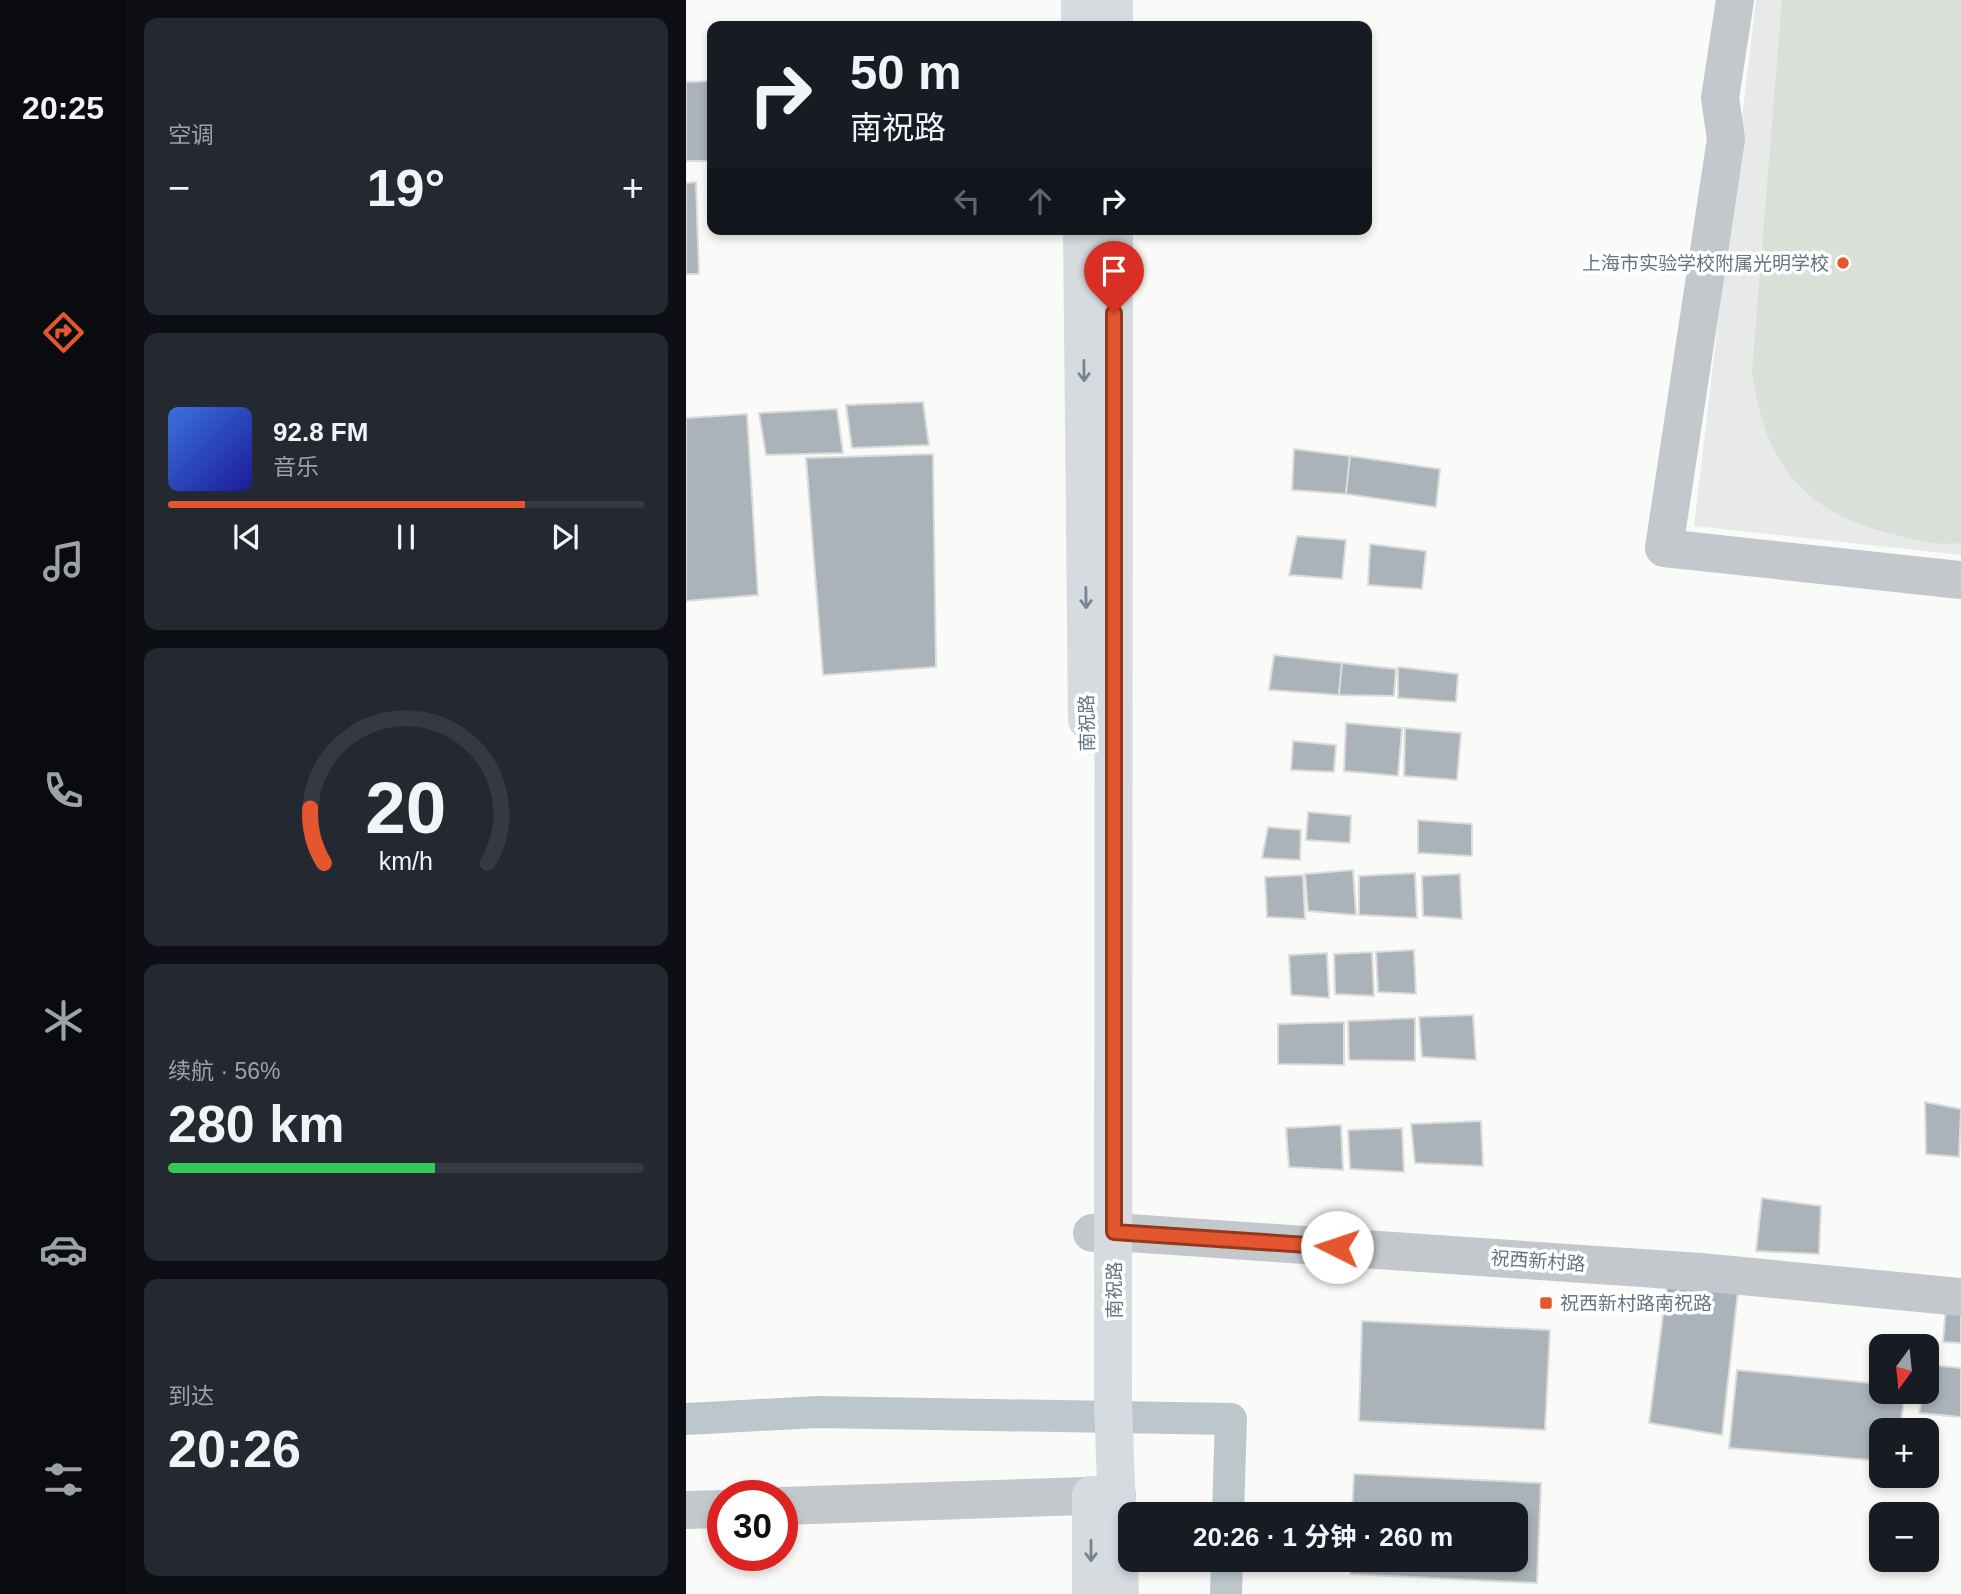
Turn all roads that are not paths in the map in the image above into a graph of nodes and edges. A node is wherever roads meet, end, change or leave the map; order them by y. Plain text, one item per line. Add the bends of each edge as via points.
1 (1080, 0) edge
2 (1114, 0) edge
3 (1735, 0) edge
4 (1080, 21) edge
5 (1114, 21) edge
6 (1082, 235) edge
7 (1114, 235) edge
8 (1961, 580) edge
9 (1103, 1232) junction
10 (1961, 1297) edge
11 (1104, 1477) junction
12 (798, 1505) edge
13 (707, 1509) edge
14 (686, 1510) edge
15 (1091, 1594) edge
16 (1120, 1594) edge

1 - 4 main road
2 - 5 main road
3 - 8 street via 1720,98 1726,139 1664,548
6 -> 9 main road, 南祝路
7 - 9 main road, 南祝路
9 - 10 street, 祝西新村路 via 1700,1272
9 - 11 main road, 南祝路
11 - 12 street
11 -> 15 main road, 南祝路
11 - 16 main road, 南祝路
13 - 14 street

